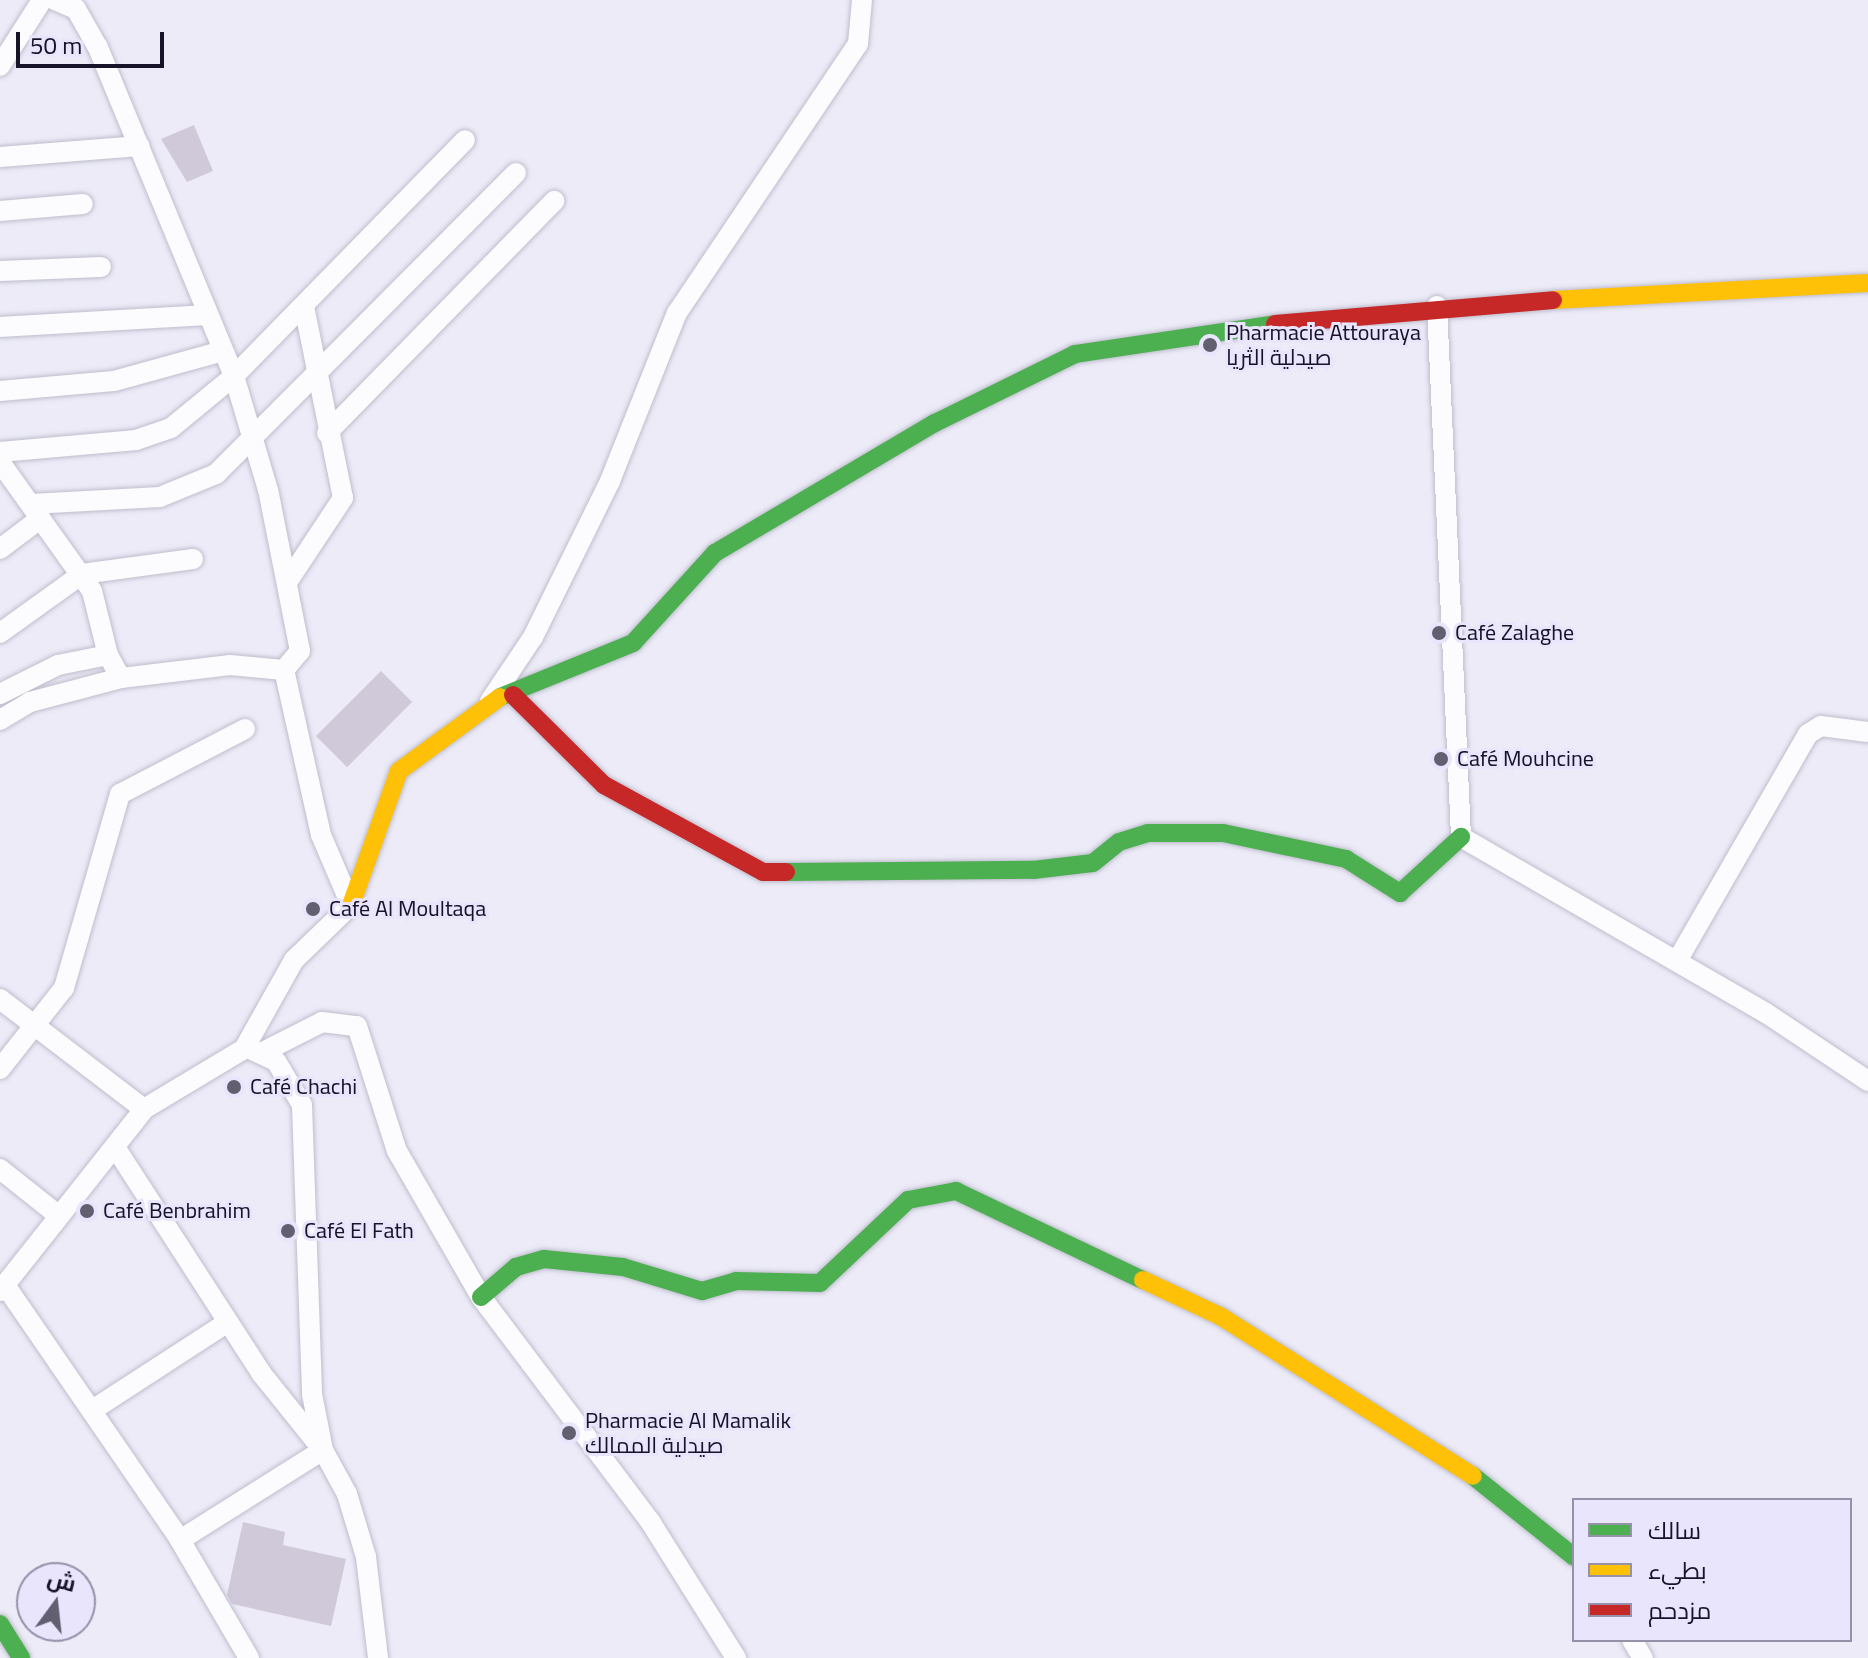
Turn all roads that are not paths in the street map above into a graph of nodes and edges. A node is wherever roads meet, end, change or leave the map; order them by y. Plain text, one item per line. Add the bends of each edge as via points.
1 (42, 0) edge
2 (55, 0) edge
3 (862, 0) edge
4 (0, 66) edge
5 (465, 140) dead end
6 (140, 146) junction
7 (0, 157) edge
8 (516, 173) dead end
9 (554, 201) dead end
10 (83, 204) dead end
11 (0, 211) edge
12 (101, 267) dead end
13 (0, 271) edge
14 (1868, 283) edge
15 (304, 306) junction
16 (1437, 306) junction
17 (207, 315) junction
18 (0, 327) edge
19 (223, 351) junction
20 (315, 372) junction
21 (234, 376) junction
22 (0, 391) edge
23 (327, 433) junction
24 (256, 439) junction
25 (0, 452) edge
26 (3, 471) edge
27 (36, 511) junction
28 (0, 549) edge
29 (193, 559) dead end
30 (82, 574) junction
31 (288, 581) junction
32 (0, 633) edge
33 (108, 655) junction
34 (284, 670) junction
35 (121, 678) junction
36 (0, 694) edge
37 (513, 695) junction
38 (490, 701) junction
39 (0, 720) edge
40 (245, 729) dead end
41 (1868, 732) edge
42 (1461, 837) junction
43 (351, 905) junction
44 (1677, 961) junction
45 (0, 999) edge
46 (36, 1024) junction
47 (252, 1051) junction
48 (0, 1069) edge
49 (1868, 1081) edge
50 (144, 1109) junction
51 (115, 1147) junction
52 (0, 1169) edge
53 (59, 1216) junction
54 (2, 1288) edge
55 (481, 1297) junction
56 (228, 1322) junction
57 (94, 1409) junction
58 (323, 1450) junction
59 (180, 1540) junction
60 (1572, 1555) edge
61 (0, 1624) edge
62 (21, 1658) edge
63 (249, 1658) edge
64 (378, 1658) edge
65 (736, 1658) edge

1 - 4 street
2 - 6 street via 82,17
3 - 38 street via 858,44 677,313 610,481 533,637
5 - 15 street
6 - 7 street
6 - 17 street
8 - 20 street
9 - 23 street
10 - 11 street
12 - 13 street
14 - 16 street
15 - 20 street
15 - 21 street
16 - 37 street via 1137,339 1075,354 935,423 715,553 633,643
16 - 42 street
17 - 18 street
17 - 19 street
19 - 21 street
19 - 22 street via 114,381
20 - 23 street
20 - 24 street
21 - 24 street
21 - 25 street via 157,435
23 - 31 street via 341,508
24 - 27 street via 182,492
24 - 31 street
26 - 27 street
27 - 28 street
27 - 30 street
29 - 30 street
30 - 32 street
30 - 33 street
31 - 34 street via 300,651
33 - 35 street
33 - 36 street via 58,665
34 - 35 street via 230,665
34 - 43 street via 321,835
35 - 39 street via 30,702
37 - 38 street
37 - 42 street via 604,785 763,872 1033,870 1093,863 1119,842 1148,833 1223,833 1346,859 1400,893
38 - 43 street via 399,771
40 - 46 street via 120,794 64,988
41 - 44 street via 1821,726 1808,734
42 - 44 street
43 - 47 street via 294,960
44 - 49 street
45 - 46 street
46 - 48 street
46 - 50 street
47 - 50 street
47 - 55 street via 322,1022 357,1026 397,1151
47 - 58 street via 285,1072 302,1105 307,1330
50 - 51 street
51 - 53 street
51 - 56 street
52 - 53 street
53 - 54 street
54 - 57 street
55 - 60 street via 516,1267 544,1259 623,1267 702,1291 736,1281 820,1283 908,1200 956,1191 1220,1316 1509,1499
55 - 65 street via 651,1523
56 - 57 street
56 - 58 street
57 - 59 street
58 - 59 street
58 - 64 street via 359,1529
59 - 63 street
61 - 62 street

